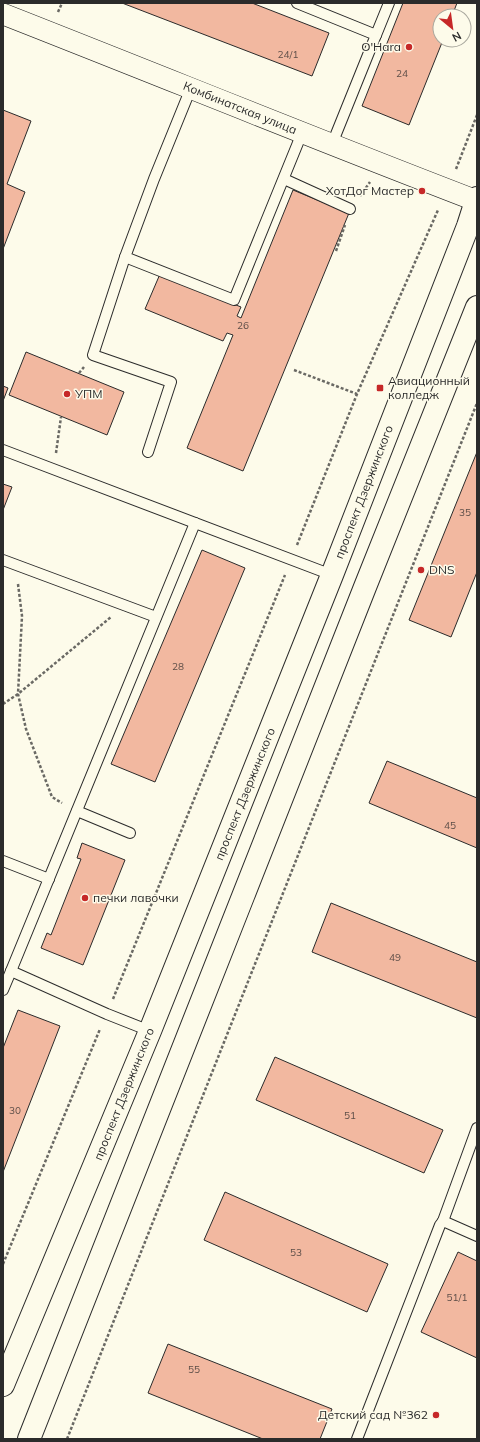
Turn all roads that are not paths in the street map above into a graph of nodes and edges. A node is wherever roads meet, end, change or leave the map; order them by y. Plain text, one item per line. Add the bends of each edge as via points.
1 (297, 3) edge
2 (389, 3) edge
3 (3, 14) edge
4 (376, 35) junction
5 (191, 88) junction
6 (302, 133) junction
7 (332, 144) junction
8 (284, 179) junction
9 (477, 200) edge
10 (350, 209) dead end
11 (125, 257) junction
12 (477, 308) edge
13 (3, 450) edge
14 (148, 452) dead end
15 (195, 522) junction
16 (3, 560) edge
17 (332, 574) junction
18 (156, 617) junction
19 (77, 811) junction
20 (130, 833) dead end
21 (3, 861) edge
22 (49, 879) junction
23 (11, 971) junction
24 (3, 990) edge
25 (150, 1031) junction
26 (477, 1128) edge
27 (442, 1221) junction
28 (477, 1236) edge
29 (3, 1385) edge
30 (30, 1439) edge
31 (357, 1439) edge

1 - 4 lane
2 - 4 lane
3 - 5 street, Комбинатская улица
4 - 7 lane
5 - 6 street, Комбинатская улица
5 - 11 lane
6 - 7 street, Комбинатская улица
6 - 8 lane
7 - 9 street, Комбинатская улица
8 - 10 lane
8 - 11 lane via 234,300
9 - 17 main road, проспект Дзержинского
11 - 14 lane via 93,356 171,382
12 - 30 main road
13 - 15 lane
15 - 17 lane
15 - 18 lane
16 - 18 lane
17 - 25 main road, проспект Дзержинского
18 - 19 lane
19 - 20 lane
19 - 22 lane
21 - 22 lane
22 - 23 lane
23 - 24 lane
23 - 25 lane
25 - 29 main road, проспект Дзержинского
26 - 27 lane
27 - 28 lane
27 - 31 lane

